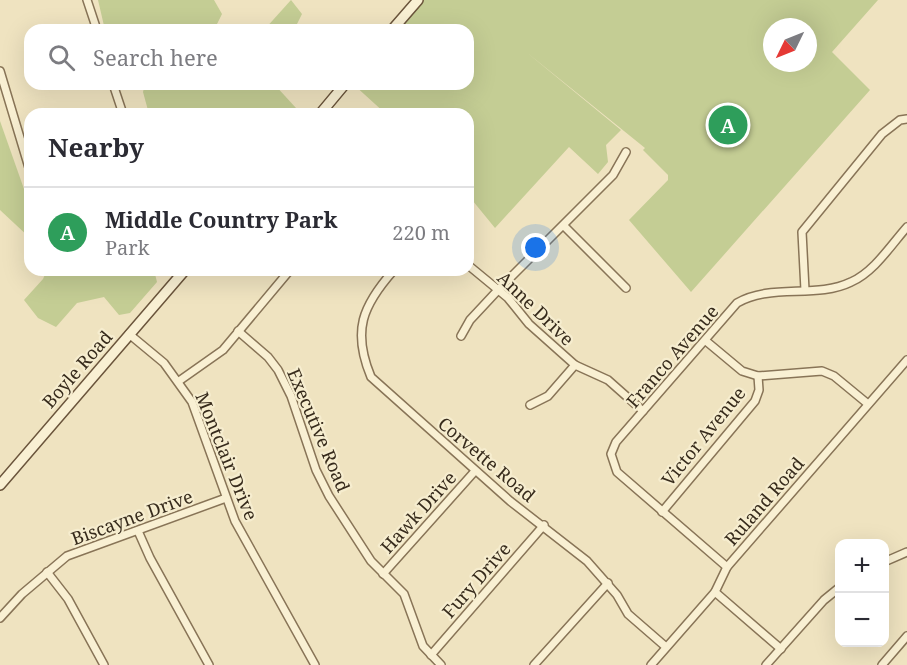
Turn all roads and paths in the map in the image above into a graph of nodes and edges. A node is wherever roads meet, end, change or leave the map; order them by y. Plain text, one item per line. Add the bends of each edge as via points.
1 (87, 0) edge
2 (412, 2) edge
3 (95, 24) edge
4 (396, 24) edge
5 (0, 71) edge
6 (115, 90) edge
7 (340, 90) edge
8 (121, 108) edge
9 (325, 108) edge
10 (907, 119) edge
11 (24, 151) edge
12 (626, 152) dead end
13 (564, 226) junction
14 (907, 227) edge
15 (474, 270) edge
16 (177, 276) edge
17 (285, 276) edge
18 (389, 276) edge
19 (626, 288) dead end
20 (498, 290) junction
21 (805, 290) junction
22 (238, 331) junction
23 (129, 334) junction
24 (461, 336) dead end
25 (706, 341) junction
26 (907, 360) edge
27 (575, 365) junction
28 (758, 376) junction
29 (179, 381) junction
30 (868, 404) junction
31 (530, 405) dead end
32 (643, 411) junction
33 (475, 471) junction
34 (0, 485) edge
35 (226, 498) junction
36 (662, 512) junction
37 (544, 525) junction
38 (138, 531) junction
39 (907, 552) edge
40 (889, 560) edge
41 (727, 567) junction
42 (47, 572) junction
43 (384, 574) junction
44 (608, 583) junction
45 (835, 591) edge
46 (715, 592) junction
47 (0, 618) edge
48 (907, 636) edge
49 (666, 647) junction
50 (781, 649) junction
51 (431, 655) junction
52 (104, 665) edge
53 (209, 665) edge
54 (315, 665) edge
55 (441, 665) edge
56 (534, 665) edge
57 (651, 665) edge
58 (766, 665) edge
59 (882, 665) edge

1 - 3 street
2 - 4 street
5 - 11 street
6 - 8 street
7 - 9 street
10 - 21 street via 882,134 802,232
12 - 13 street via 613,175
13 - 19 street
13 - 20 street
14 - 21 street, Franco Avenue via 852,282
15 - 20 street, Anne Drive
16 - 23 street, Boyle Road
17 - 22 street
18 - 33 street, Corvette Road via 370,299 361,327 363,357 371,377
20 - 24 street via 470,320
20 - 27 street, Anne Drive
21 - 25 street, Franco Avenue via 746,298
22 - 29 street via 223,350
22 - 43 street, Executive Road via 278,370 329,496 365,553
23 - 29 street, Montclair Drive
23 - 34 street, Boyle Road
25 - 28 street via 742,371
25 - 32 street, Franco Avenue
26 - 30 street, Ruland Road
27 - 31 street via 548,396
27 - 32 street, Anne Drive via 608,380
28 - 30 street via 822,371
28 - 36 street, Victor Avenue via 759,390 754,401
29 - 35 street, Montclair Drive via 192,402
30 - 41 street, Ruland Road
32 - 36 street, Franco Avenue via 610,453 617,472
33 - 37 street, Corvette Road
33 - 43 street, Hawk Drive
35 - 38 street, Biscayne Drive
35 - 54 street, Montclair Drive
36 - 41 street, Franco Avenue
37 - 44 street, Corvette Road
37 - 51 street, Fury Drive
38 - 42 street, Biscayne Drive via 67,556
38 - 53 street
39 - 40 street
41 - 46 street, Ruland Road
42 - 47 street, Biscayne Drive
42 - 52 street via 68,599
43 - 51 street, Executive Road via 404,594 419,637
44 - 49 street, Corvette Road via 628,614
44 - 56 street
45 - 50 street
46 - 49 street, Ruland Road
46 - 50 street
48 - 59 street
49 - 57 street, Ruland Road
50 - 58 street
51 - 55 street, Executive Road

